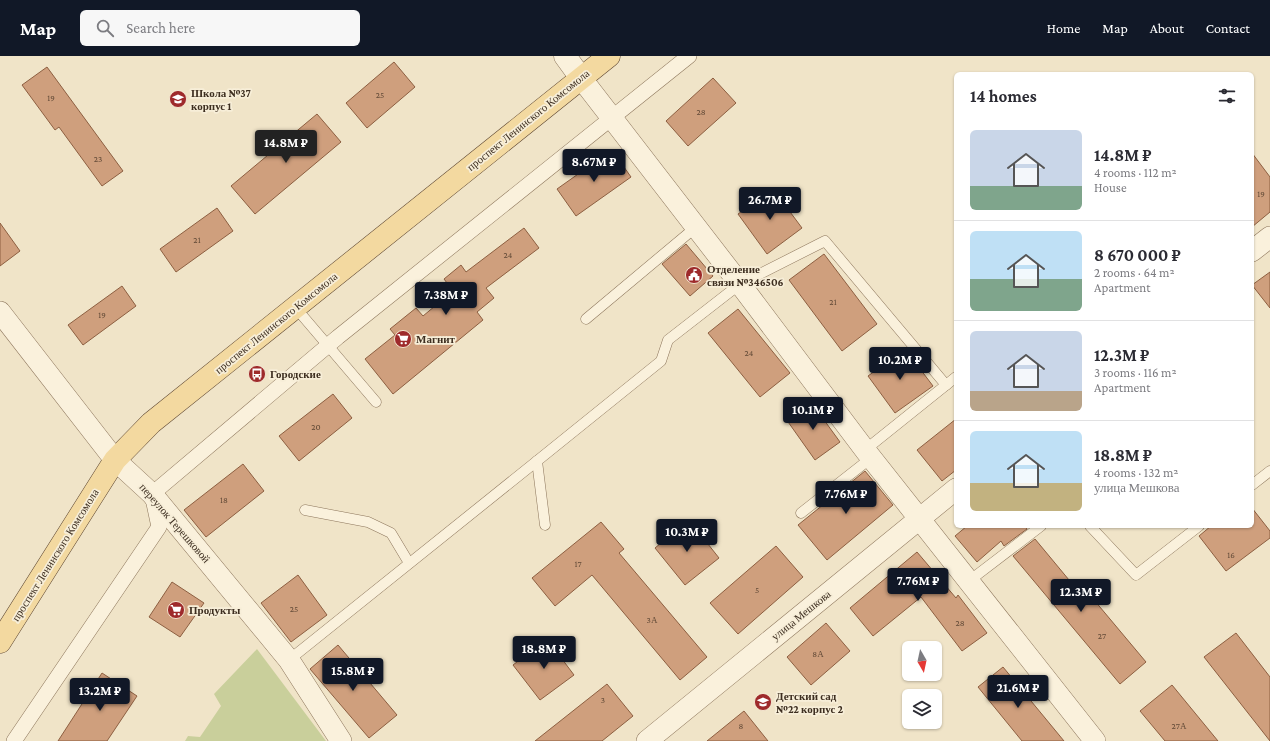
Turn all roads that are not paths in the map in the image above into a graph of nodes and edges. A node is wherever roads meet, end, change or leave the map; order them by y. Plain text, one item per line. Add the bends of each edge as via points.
1 (564, 56) edge
2 (609, 56) edge
3 (689, 56) edge
4 (581, 78) junction
5 (612, 117) junction
6 (696, 227) junction
7 (1270, 237) edge
8 (1254, 249) edge
9 (740, 284) junction
10 (295, 307) junction
11 (0, 312) edge
12 (586, 318) dead end
13 (327, 346) junction
14 (954, 379) edge
15 (946, 385) junction
16 (376, 402) dead end
17 (868, 454) junction
18 (116, 460) junction
19 (537, 461) junction
20 (1270, 471) edge
21 (1254, 483) edge
22 (954, 490) edge
23 (152, 494) junction
24 (305, 510) dead end
25 (801, 513) dead end
26 (919, 518) junction
27 (545, 525) dead end
28 (1038, 528) edge
29 (1092, 528) edge
30 (1196, 528) edge
31 (409, 563) junction
32 (969, 581) junction
33 (0, 642) edge
34 (290, 660) junction
35 (14, 741) edge
36 (341, 741) edge
37 (647, 741) edge
38 (1095, 741) edge

1 - 4 street
2 - 4 main road, проспект Ленинского Комсомола
3 - 5 street
4 - 5 street
4 - 10 main road, проспект Ленинского Комсомола
5 - 6 street
5 - 13 street
6 - 9 street
6 - 12 lane
7 - 8 street
9 - 15 lane via 825,241
9 - 17 street
9 - 19 lane via 668,340 661,361
10 - 13 lane
10 - 18 main road, проспект Ленинского Комсомола via 151,423
11 - 18 street, переулок Терешковой
13 - 16 lane
13 - 23 street
14 - 15 lane
15 - 17 lane
17 - 25 lane
17 - 26 street
18 - 23 street, переулок Терешковой
18 - 33 main road, проспект Ленинского Комсомола
19 - 27 lane
19 - 31 lane
20 - 21 lane
22 - 26 street, улица Мешкова
23 - 34 street, переулок Терешковой
23 - 35 street via 159,527
24 - 31 lane via 368,522 390,533
26 - 32 street
26 - 37 street, улица Мешкова
28 - 32 lane
29 - 30 lane via 1136,575
31 - 34 lane
32 - 38 street
34 - 36 street, переулок Терешковой

